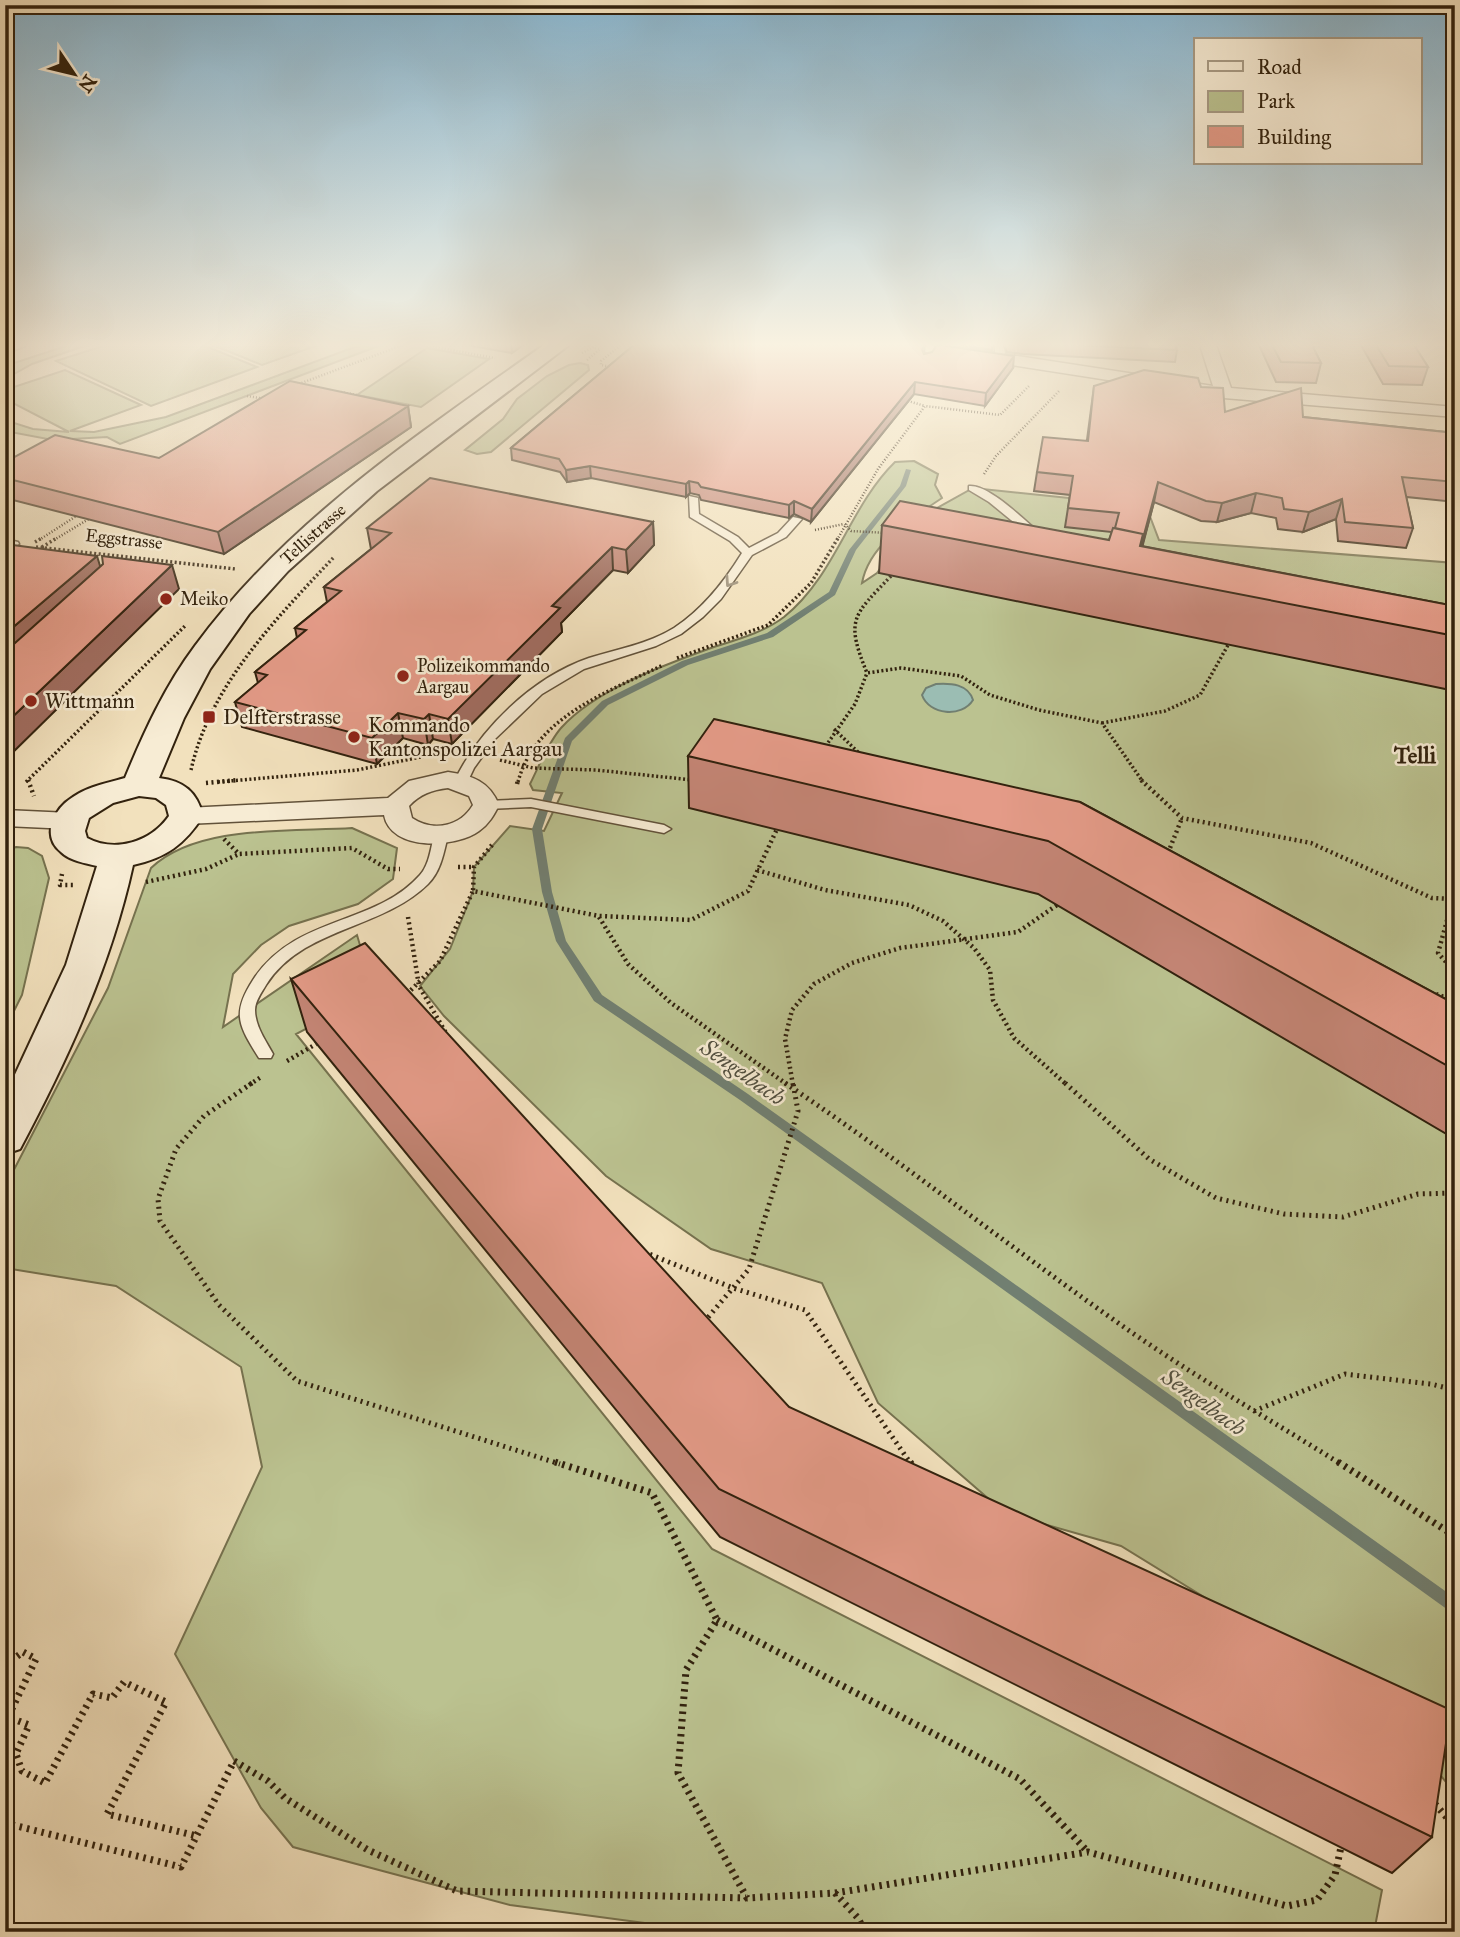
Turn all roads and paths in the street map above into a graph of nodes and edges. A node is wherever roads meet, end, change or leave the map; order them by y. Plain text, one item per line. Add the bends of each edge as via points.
1 (439, 435) edge
2 (903, 435) edge
3 (1016, 435) edge
4 (973, 488) joint
5 (693, 498) edge
6 (86, 510) edge
7 (96, 514) edge
8 (797, 519) edge
9 (845, 524) junction
10 (826, 526) dead end
11 (889, 534) dead end
12 (1046, 543) edge
13 (42, 548) junction
14 (338, 553) dead end
15 (748, 553) junction
16 (134, 558) junction
17 (124, 567) edge
18 (238, 569) dead end
19 (891, 576) edge
20 (194, 617) dead end
21 (1228, 645) edge
22 (867, 673) junction
23 (1102, 723) junction
24 (834, 729) junction
25 (476, 753) junction
26 (865, 759) edge
27 (817, 760) edge
28 (518, 766) junction
29 (190, 775) dead end
30 (198, 779) dead end
31 (238, 782) junction
32 (461, 782) junction
33 (706, 782) edge
34 (139, 786) junction
35 (37, 801) dead end
36 (514, 803) junction
37 (486, 805) junction
38 (397, 807) junction
39 (232, 814) junction
40 (186, 816) junction
41 (5, 818) edge
42 (1182, 818) junction
43 (69, 821) junction
44 (664, 829) dead end
45 (777, 830) edge
46 (441, 835) junction
47 (486, 852) dead end
48 (117, 856) junction
49 (1178, 861) edge
50 (433, 867) junction
51 (757, 870) junction
52 (473, 891) junction
53 (404, 895) junction
54 (1454, 899) edge
55 (1057, 905) edge
56 (599, 916) junction
57 (965, 941) junction
58 (1455, 972) edge
59 (419, 986) junction
60 (1433, 993) edge
61 (398, 1000) edge
62 (1455, 1001) edge
63 (452, 1043) edge
64 (316, 1044) edge
65 (265, 1055) dead end
66 (281, 1064) dead end
67 (270, 1071) dead end
68 (795, 1088) junction
69 (5, 1137) edge
70 (1455, 1192) edge
71 (1455, 1243) edge
72 (634, 1248) edge
73 (733, 1288) junction
74 (1455, 1294) edge
75 (701, 1325) edge
76 (1455, 1390) edge
77 (1253, 1411) junction
78 (916, 1471) edge
79 (1455, 1536) edge
80 (717, 1620) junction
81 (5, 1665) edge
82 (1432, 1801) edge
83 (5, 1823) edge
84 (1455, 1827) edge
85 (197, 1836) junction
86 (1341, 1847) edge
87 (1088, 1852) junction
88 (835, 1893) junction
89 (747, 1898) junction
90 (865, 1932) edge

1 - 34 main road, Tellistrasse via 315,529 251,593 183,687
2 - 9 path
3 - 4 path
4 - 12 lane
5 - 15 lane via 694,515
6 - 13 path, Eggstrasse via 29,546
7 - 13 path
8 - 15 lane via 782,535
9 - 10 path
9 - 11 path via 851,531
9 - 28 path via 811,583 768,625 670,662 574,710 551,728
13 - 16 path, Eggstrasse
14 - 29 path via 219,699 192,756
15 -> 25 lane via 726,589 676,632 567,671 531,698
16 - 17 path
16 - 18 path, Eggstrasse
19 - 22 path via 853,617 852,639
20 - 35 path via 26,782
21 - 23 path via 1200,695 1166,711
22 - 23 path via 901,668 961,676 990,695
22 - 24 path via 865,689
23 - 42 path via 1142,781
24 - 26 path
24 - 27 path
25 - 28 path
25 - 31 path via 440,751 357,769
25 - 32 lane
28 - 33 path
28 - 36 path
30 - 31 path
31 - 39 path
32 - 37 street via 480,791
32 - 38 street via 421,785
34 - 40 main road via 175,793
34 - 43 main road via 92,800
36 - 37 lane
36 - 44 lane
37 - 46 street via 467,827
38 - 39 street
38 - 46 street via 396,814 406,828
39 - 40 street
39 - 50 path via 224,839 239,854 352,848 388,869
40 - 48 main road via 162,842
41 - 43 street
42 - 49 path via 1166,855
42 - 54 path via 1311,844 1432,898
43 - 48 main road via 72,844 90,854
45 - 51 path
46 - 50 lane
47 - 52 path via 474,867
48 - 69 main road via 68,1009
50 - 53 lane
51 - 56 path via 748,891 691,920
51 - 57 path via 825,890 909,905 943,921
52 - 56 path
52 - 59 path via 450,949
53 - 59 path
53 - 65 lane via 275,960 247,1008 252,1032
54 - 58 path via 1438,953
55 - 57 path via 1018,932
56 - 68 path via 628,964 671,1003
57 - 68 path via 900,948 852,963 814,984 792,1010 785,1039
57 - 70 path via 990,970 993,1000 1014,1038 1149,1159 1216,1198 1284,1214 1343,1217 1418,1194
59 - 61 path
59 - 63 path
60 - 62 path
64 - 66 path
67 - 80 path via 204,1115 176,1149 158,1199 160,1221 219,1305 297,1381 652,1493
68 - 73 path via 798,1111 786,1152 749,1269
68 - 77 path via 1137,1336
71 - 74 path via 1448,1253
72 - 73 path
73 - 75 path
73 - 78 path via 805,1310
76 - 77 path via 1345,1374
77 - 79 path
80 - 87 path via 1020,1779
80 - 89 path via 686,1671 678,1773
81 - 85 path via 23,1652 36,1659 8,1717 29,1725 16,1754 22,1771 45,1783 93,1694 112,1698 124,1682 166,1702 107,1814
82 - 84 path
83 - 85 path via 181,1867
85 - 89 path via 234,1761 368,1850 457,1891
86 - 87 path via 1335,1875 1317,1900 1287,1906
87 - 88 path
88 - 89 path
88 - 90 path

